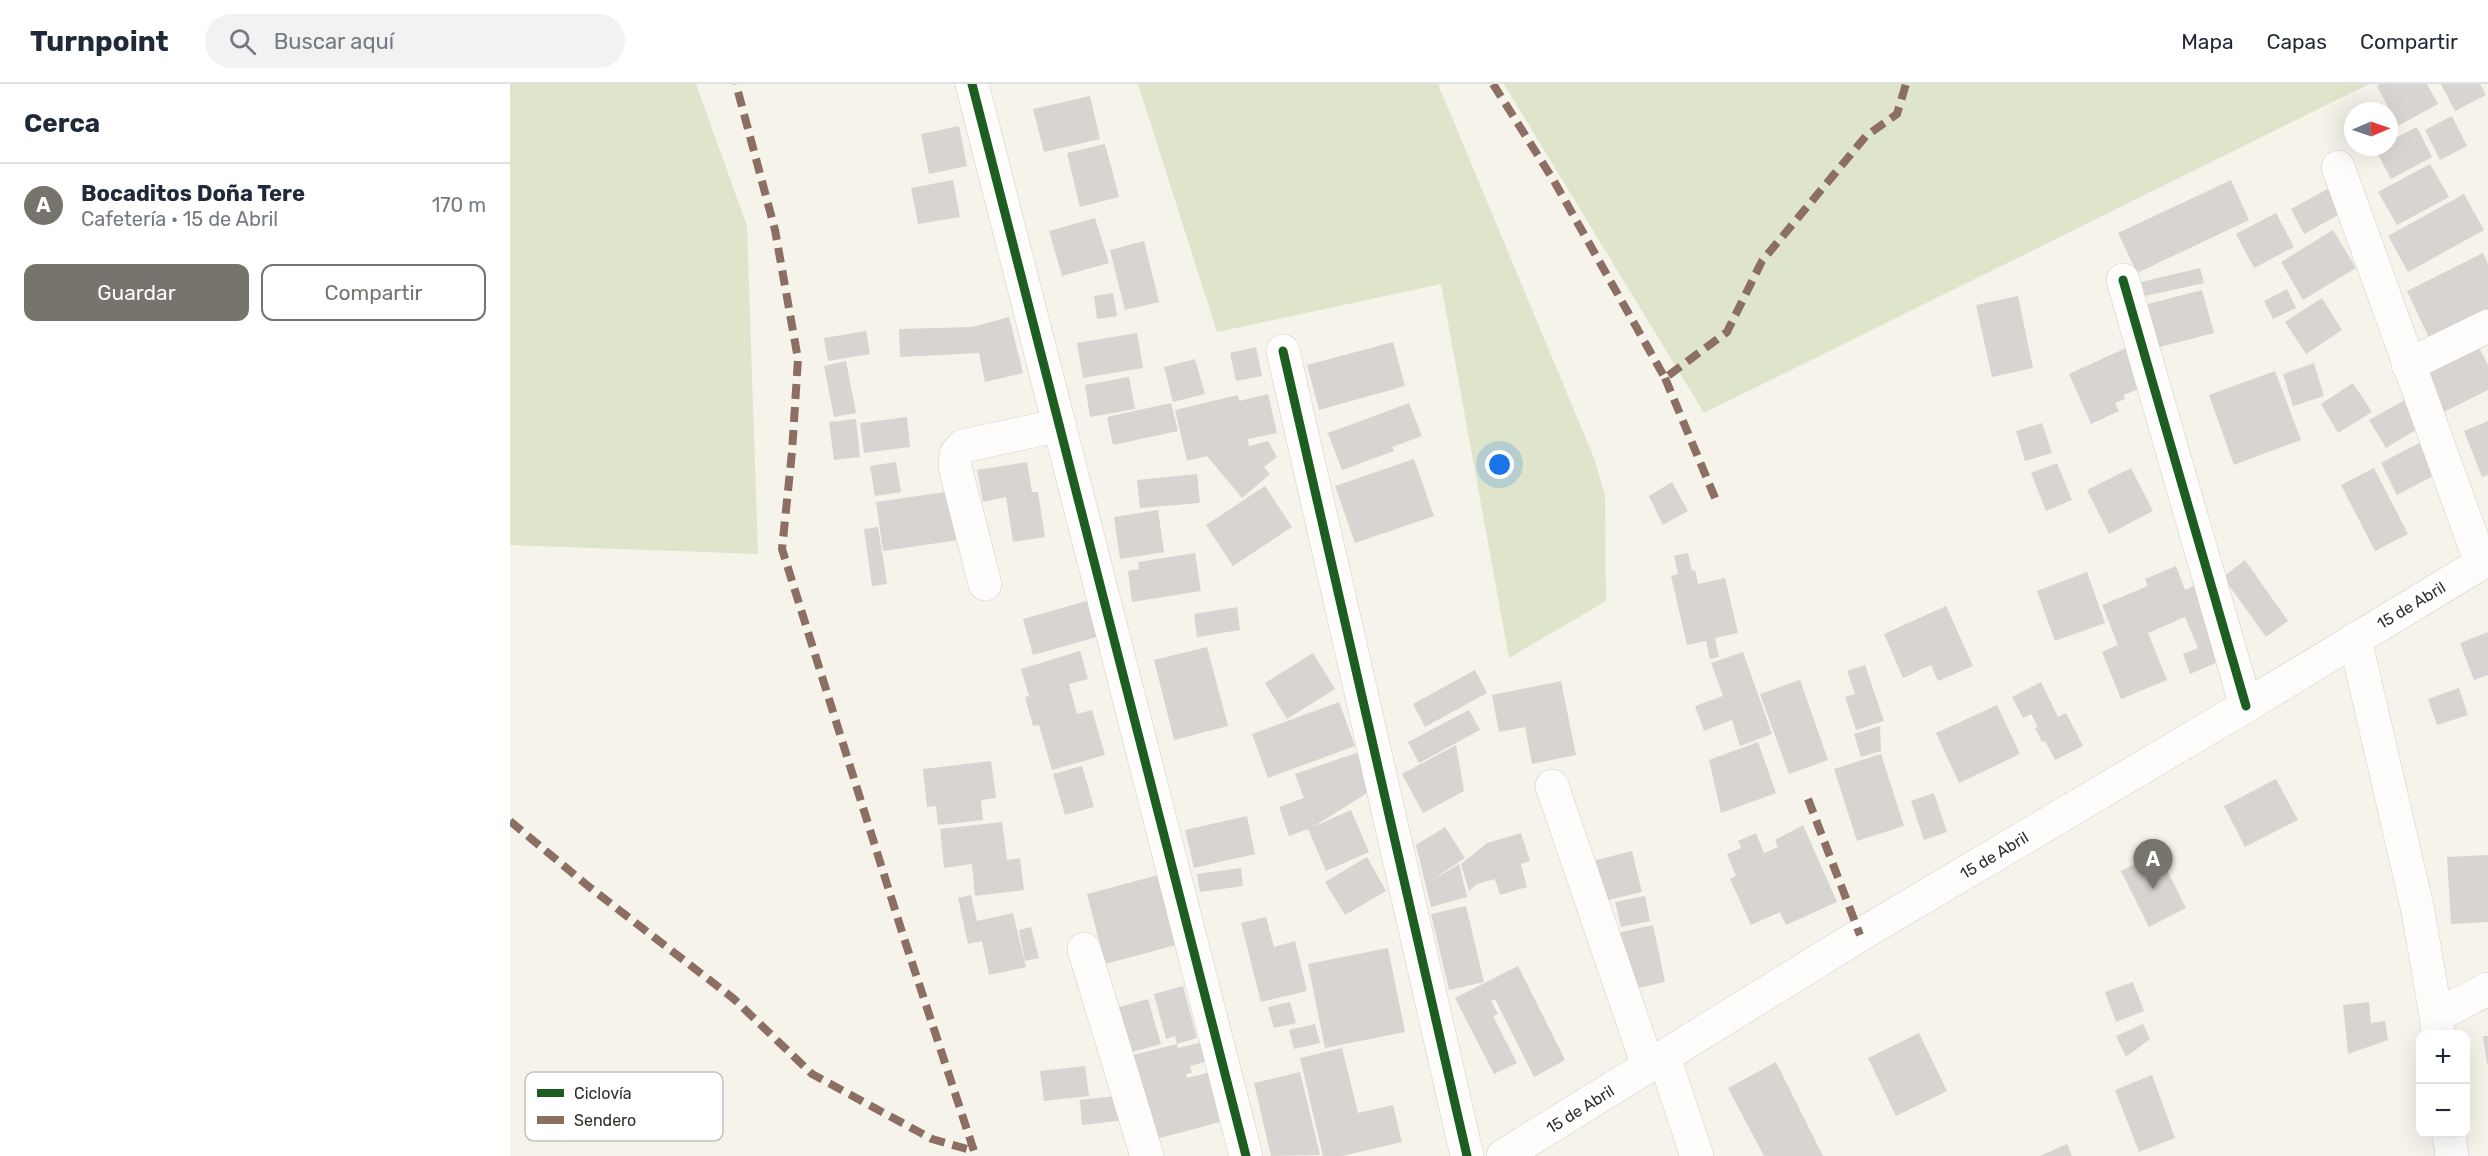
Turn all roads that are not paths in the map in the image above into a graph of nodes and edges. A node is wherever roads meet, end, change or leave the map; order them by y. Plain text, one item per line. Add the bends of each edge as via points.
1 (972, 84) edge
2 (2338, 167) dead end
3 (2123, 280) dead end
4 (2488, 326) edge
5 (1283, 351) dead end
6 (2408, 366) junction
7 (1060, 425) junction
8 (2484, 561) edge
9 (985, 584) dead end
10 (2355, 639) junction
11 (2246, 706) junction
12 (1552, 786) dead end
13 (1084, 949) dead end
14 (2488, 988) edge
15 (2437, 1025) edge
16 (1656, 1062) junction
17 (2450, 1138) edge
18 (1147, 1156) edge
19 (1246, 1156) edge
20 (1467, 1156) edge
21 (1503, 1156) edge
22 (1697, 1156) edge
23 (2452, 1156) edge

1 - 7 street
2 - 6 street
3 - 11 street
4 - 6 street
5 - 20 street
6 - 8 street
7 - 9 street via 963,446 956,454 955,467
7 - 19 street
8 - 10 street, 15 de Abril
10 - 11 street, 15 de Abril
10 - 15 street via 2418,911
11 - 16 street, 15 de Abril via 1870,929
12 - 16 street
13 - 18 street
14 - 15 street
16 - 21 street, 15 de Abril
16 - 22 street
17 - 23 street

